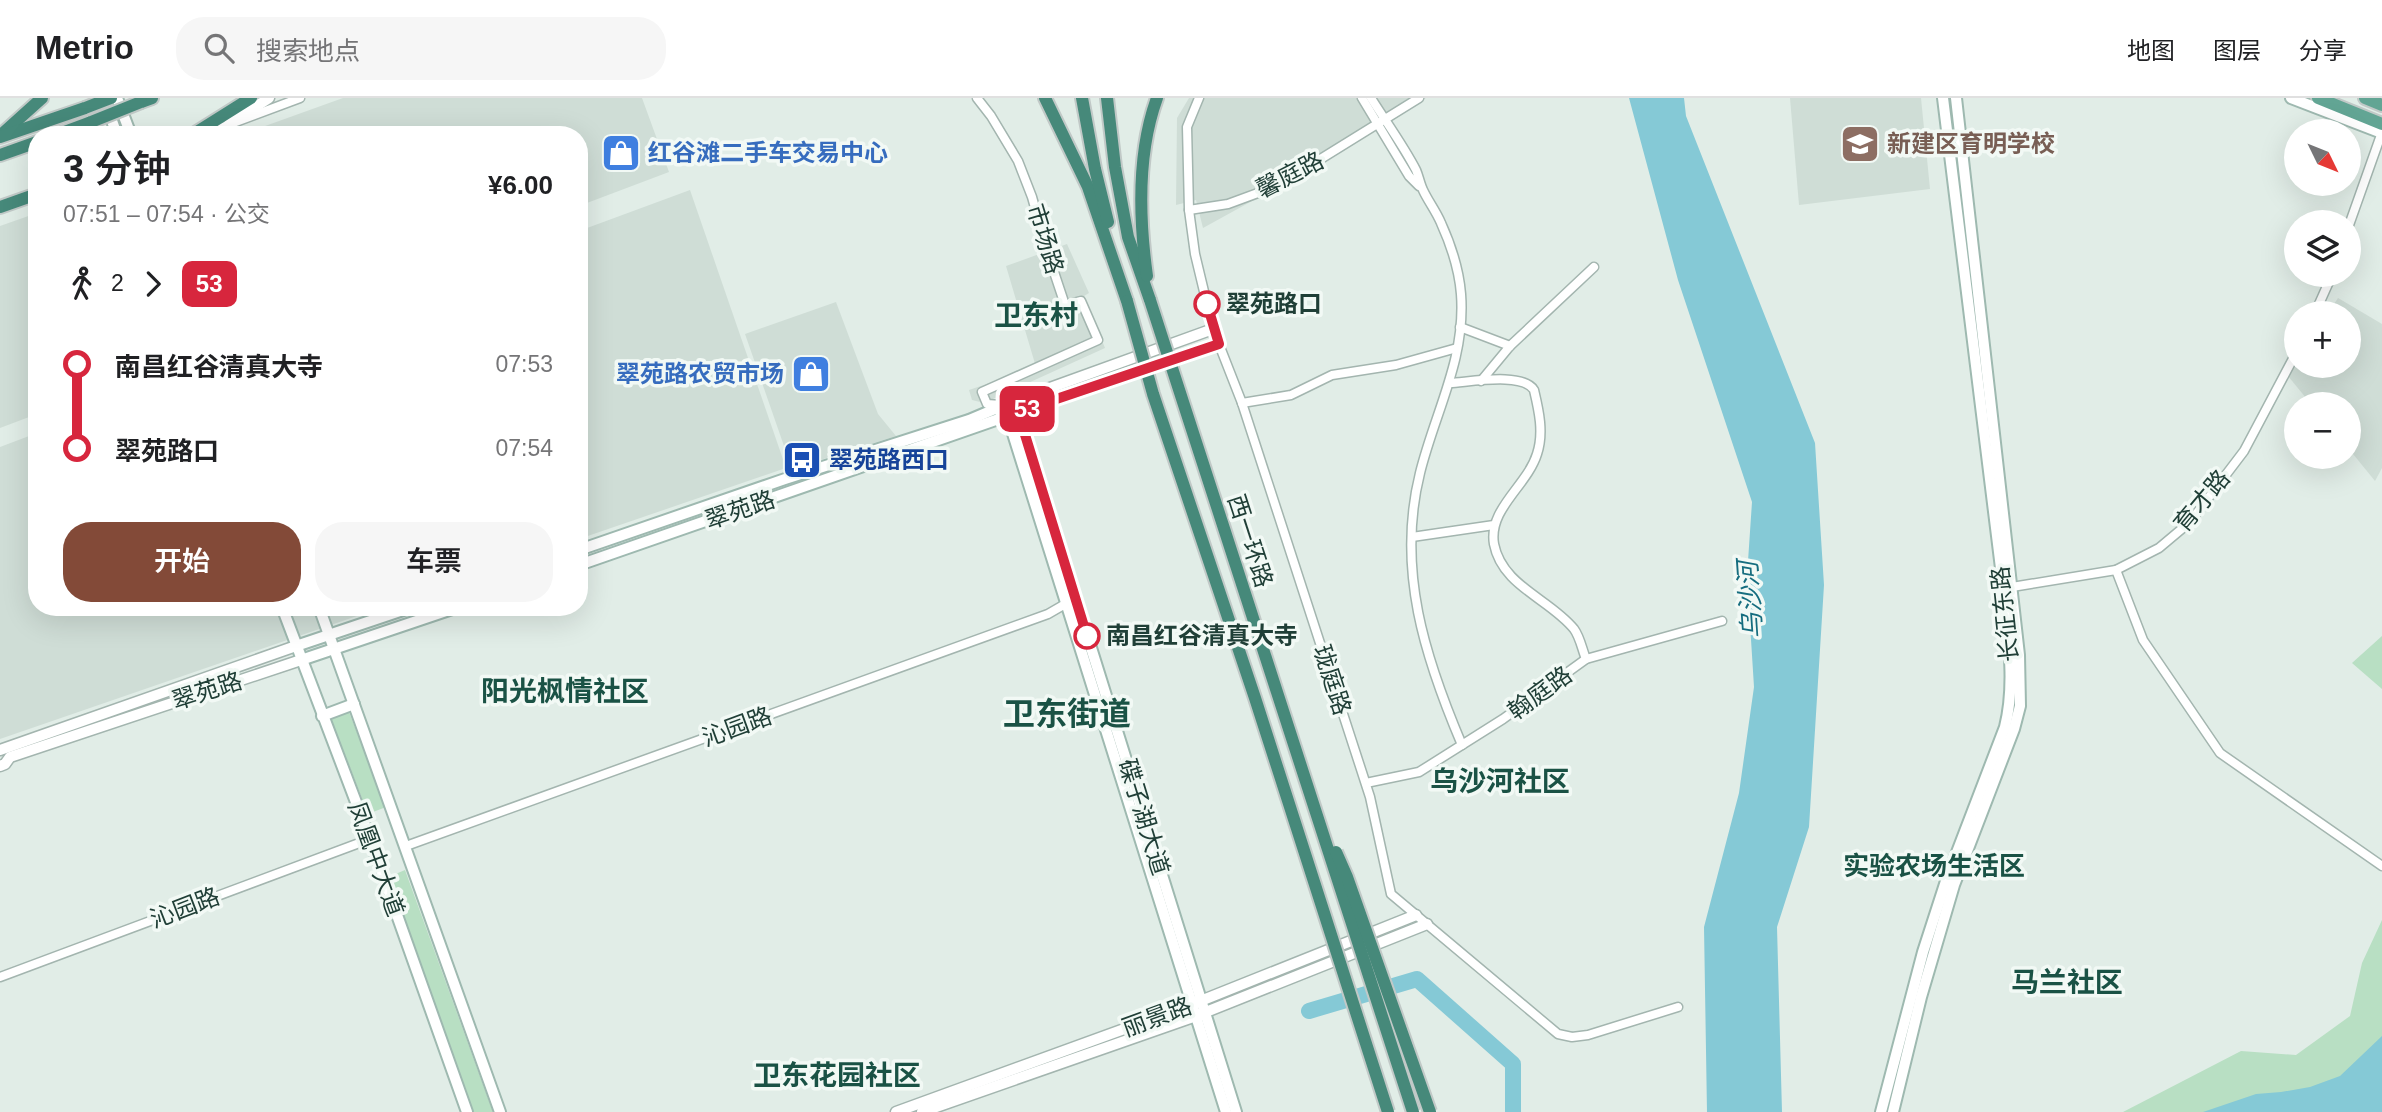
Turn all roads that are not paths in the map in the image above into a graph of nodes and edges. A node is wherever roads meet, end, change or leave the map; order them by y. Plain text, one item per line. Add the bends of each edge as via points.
1 (42, 98) edge
2 (104, 98) edge
3 (111, 98) edge
4 (117, 98) edge
5 (251, 98) edge
6 (269, 98) edge
7 (300, 98) edge
8 (977, 98) edge
9 (1045, 98) edge
10 (1083, 98) edge
11 (1107, 98) edge
12 (1157, 98) edge
13 (1199, 98) edge
14 (1362, 98) edge
15 (1371, 98) edge
16 (1419, 98) edge
17 (1943, 98) edge
18 (1956, 98) edge
19 (2291, 98) edge
20 (2318, 98) edge
21 (2365, 98) edge
22 (146, 100) edge
23 (2382, 105) edge
24 (1382, 122) junction
25 (229, 124) junction
26 (2382, 124) edge
27 (30, 126) edge
28 (80, 126) edge
29 (114, 126) edge
30 (128, 126) edge
31 (206, 126) edge
32 (224, 126) edge
33 (28, 127) edge
34 (2382, 133) edge
35 (0, 136) edge
36 (28, 145) edge
37 (0, 155) edge
38 (28, 197) edge
39 (0, 207) edge
40 (1188, 210) junction
41 (2354, 210) edge
42 (1594, 267) dead end
43 (1150, 300) junction
44 (1127, 301) junction
45 (1460, 327) junction
46 (1213, 329) junction
47 (1219, 344) junction
48 (1510, 346) junction
49 (1457, 348) junction
50 (2284, 376) edge
51 (1480, 382) junction
52 (1450, 383) junction
53 (1009, 403) junction
54 (1242, 403) junction
55 (1013, 414) junction
56 (1494, 525) junction
57 (1412, 537) junction
58 (588, 547) edge
59 (588, 562) edge
60 (2116, 570) junction
61 (2012, 587) junction
62 (1067, 603) junction
63 (285, 616) edge
64 (322, 616) edge
65 (386, 616) edge
66 (432, 616) edge
67 (1722, 621) dead end
68 (329, 636) junction
69 (296, 646) junction
70 (334, 650) junction
71 (1586, 659) junction
72 (301, 660) junction
73 (354, 704) junction
74 (323, 716) junction
75 (1462, 745) junction
76 (0, 750) edge
77 (0, 766) edge
78 (1366, 783) junction
79 (1312, 799) junction
80 (370, 838) junction
81 (405, 846) junction
82 (2382, 866) edge
83 (1416, 915) junction
84 (1427, 924) junction
85 (0, 977) edge
86 (1197, 1002) junction
87 (1678, 1007) dead end
88 (1200, 1015) junction
89 (467, 1112) edge
90 (500, 1112) edge
91 (896, 1112) edge
92 (922, 1112) edge
93 (1226, 1112) edge
94 (1236, 1112) edge
95 (1388, 1112) edge
96 (1413, 1112) edge
97 (1430, 1112) edge
98 (1881, 1112) edge
99 (1893, 1112) edge

1 - 35 highway
2 - 29 main road
3 - 27 highway, bridge
4 - 30 main road
5 - 31 highway
6 - 25 street
7 - 25 street
8 - 53 street, 市场路 via 1023,173 1065,305 1081,301 1098,340 982,392 987,404
9 - 44 highway via 1088,187
10 - 44 highway, 西一环路
11 - 43 highway, 西一环路 via 1128,237
12 - 43 highway via 1142,180 1142,243
13 - 40 street, 珑庭路 via 1187,127
14 - 24 street
15 - 24 street
16 - 24 street, 馨庭路
17 - 98 main road, 长征东路 via 2011,680 2005,727 1945,881
18 - 61 main road, 长征东路
19 - 34 main road
20 - 26 main road
21 - 23 main road
22 - 28 highway, bridge
24 - 40 street, 馨庭路 via 1277,186 1228,204
24 - 45 street via 1417,173 1454,256 1461,292
25 - 32 street
33 - 35 highway, bridge
34 - 41 street
36 - 37 highway
38 - 39 highway
40 - 46 street, 珑庭路
42 - 48 street
43 - 79 highway, 西一环路, bridge
44 - 95 highway, 西一环路, bridge via 1153,394
45 - 48 street
45 - 49 street
46 - 47 street, 珑庭路
46 - 53 street, 翠苑路
47 - 54 street, 珑庭路
47 - 55 street, 翠苑路
48 - 51 street
49 - 52 street
49 - 54 street via 1396,365 1332,375 1291,395
50 - 60 street, 育才路 via 2244,451 2190,522 2159,548
51 - 52 street
51 - 56 street via 1527,382 1534,390 1541,424 1533,466
52 - 57 street via 1419,475
53 - 55 main road, 碟子湖大道
53 - 58 main road, 翠苑路
54 - 78 street, 珑庭路
55 - 59 main road, 翠苑路
55 - 62 main road, 碟子湖大道
55 - 86 main road, 碟子湖大道
56 - 57 street
56 - 71 street via 1494,545 1502,562 1524,589 1552,607 1576,632
57 - 75 street via 1419,622
60 - 61 street, 育才路
60 - 82 street via 2143,640 2220,753
61 - 99 main road, 长征东路 via 2020,706 1954,885
62 - 81 street, 沁园路 via 1048,614
62 - 86 main road, 碟子湖大道
63 - 69 main road, 凤凰中大道
64 - 68 main road, 凤凰中大道
65 - 68 main road, 翠苑路
66 - 70 main road, 翠苑路
67 - 71 street, 翰庭路
68 - 69 main road, 翠苑路
68 - 70 main road, 凤凰中大道
69 - 72 main road, 凤凰中大道
69 - 76 street, 翠苑路
70 - 72 main road, 翠苑路
70 - 73 main road, 凤凰中大道
71 - 75 street, 翰庭路
72 - 74 main road, 凤凰中大道
72 - 77 street, 翠苑路 via 10,757
73 - 74 main road
73 - 81 main road, 凤凰中大道
74 - 80 main road, 凤凰中大道
75 - 78 street, 翰庭路 via 1419,772
78 - 83 street, 珑庭路 via 1391,894
79 - 96 highway, 西一环路, bridge
79 - 97 highway, bridge via 1347,877
80 - 85 street, 沁园路
80 - 89 main road, 凤凰中大道
81 - 90 main road, 凤凰中大道
83 - 84 street, 珑庭路
83 - 86 street, 丽景路
84 - 87 street, 珑庭路 via 1558,1034 1588,1035
84 - 88 street, 丽景路
86 - 88 main road, 碟子湖大道
86 - 91 street, 丽景路
88 - 92 street, 丽景路
88 - 93 main road, 碟子湖大道
88 - 94 main road, 碟子湖大道

